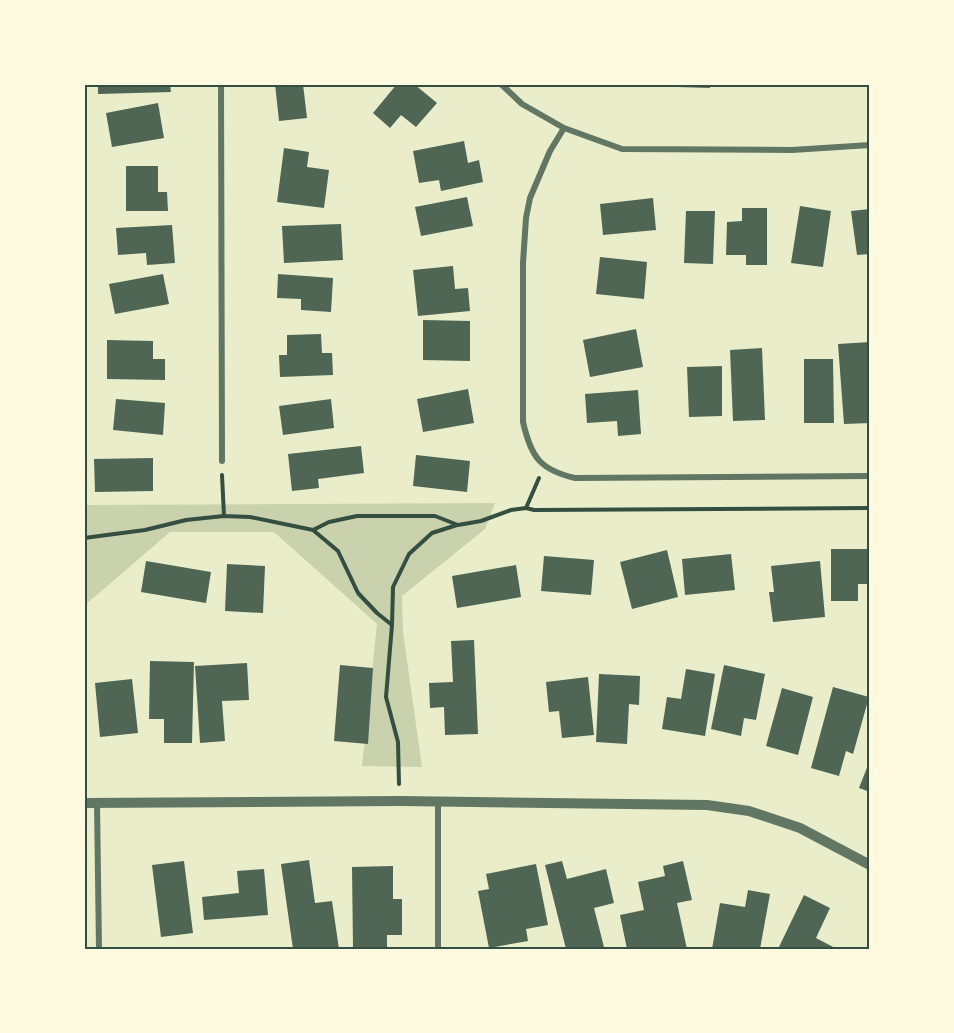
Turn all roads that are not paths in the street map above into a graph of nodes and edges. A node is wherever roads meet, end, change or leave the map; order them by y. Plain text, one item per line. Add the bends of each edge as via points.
1 (221, 84) edge
2 (501, 84) edge
3 (564, 128) junction
4 (870, 145) edge
5 (222, 461) road end
6 (870, 476) edge
7 (438, 802) junction
8 (84, 803) edge
9 (97, 803) junction
10 (870, 865) edge
11 (99, 949) edge
12 (438, 949) edge

1 - 5 street
2 - 3 street via 522,104
3 - 4 street via 622,148 792,150
3 - 6 street via 530,198 526,218 523,422 528,445 536,458 544,467 575,478
7 - 9 street
7 - 10 street via 730,807 801,828
7 - 12 street
8 - 9 street
9 - 11 street

